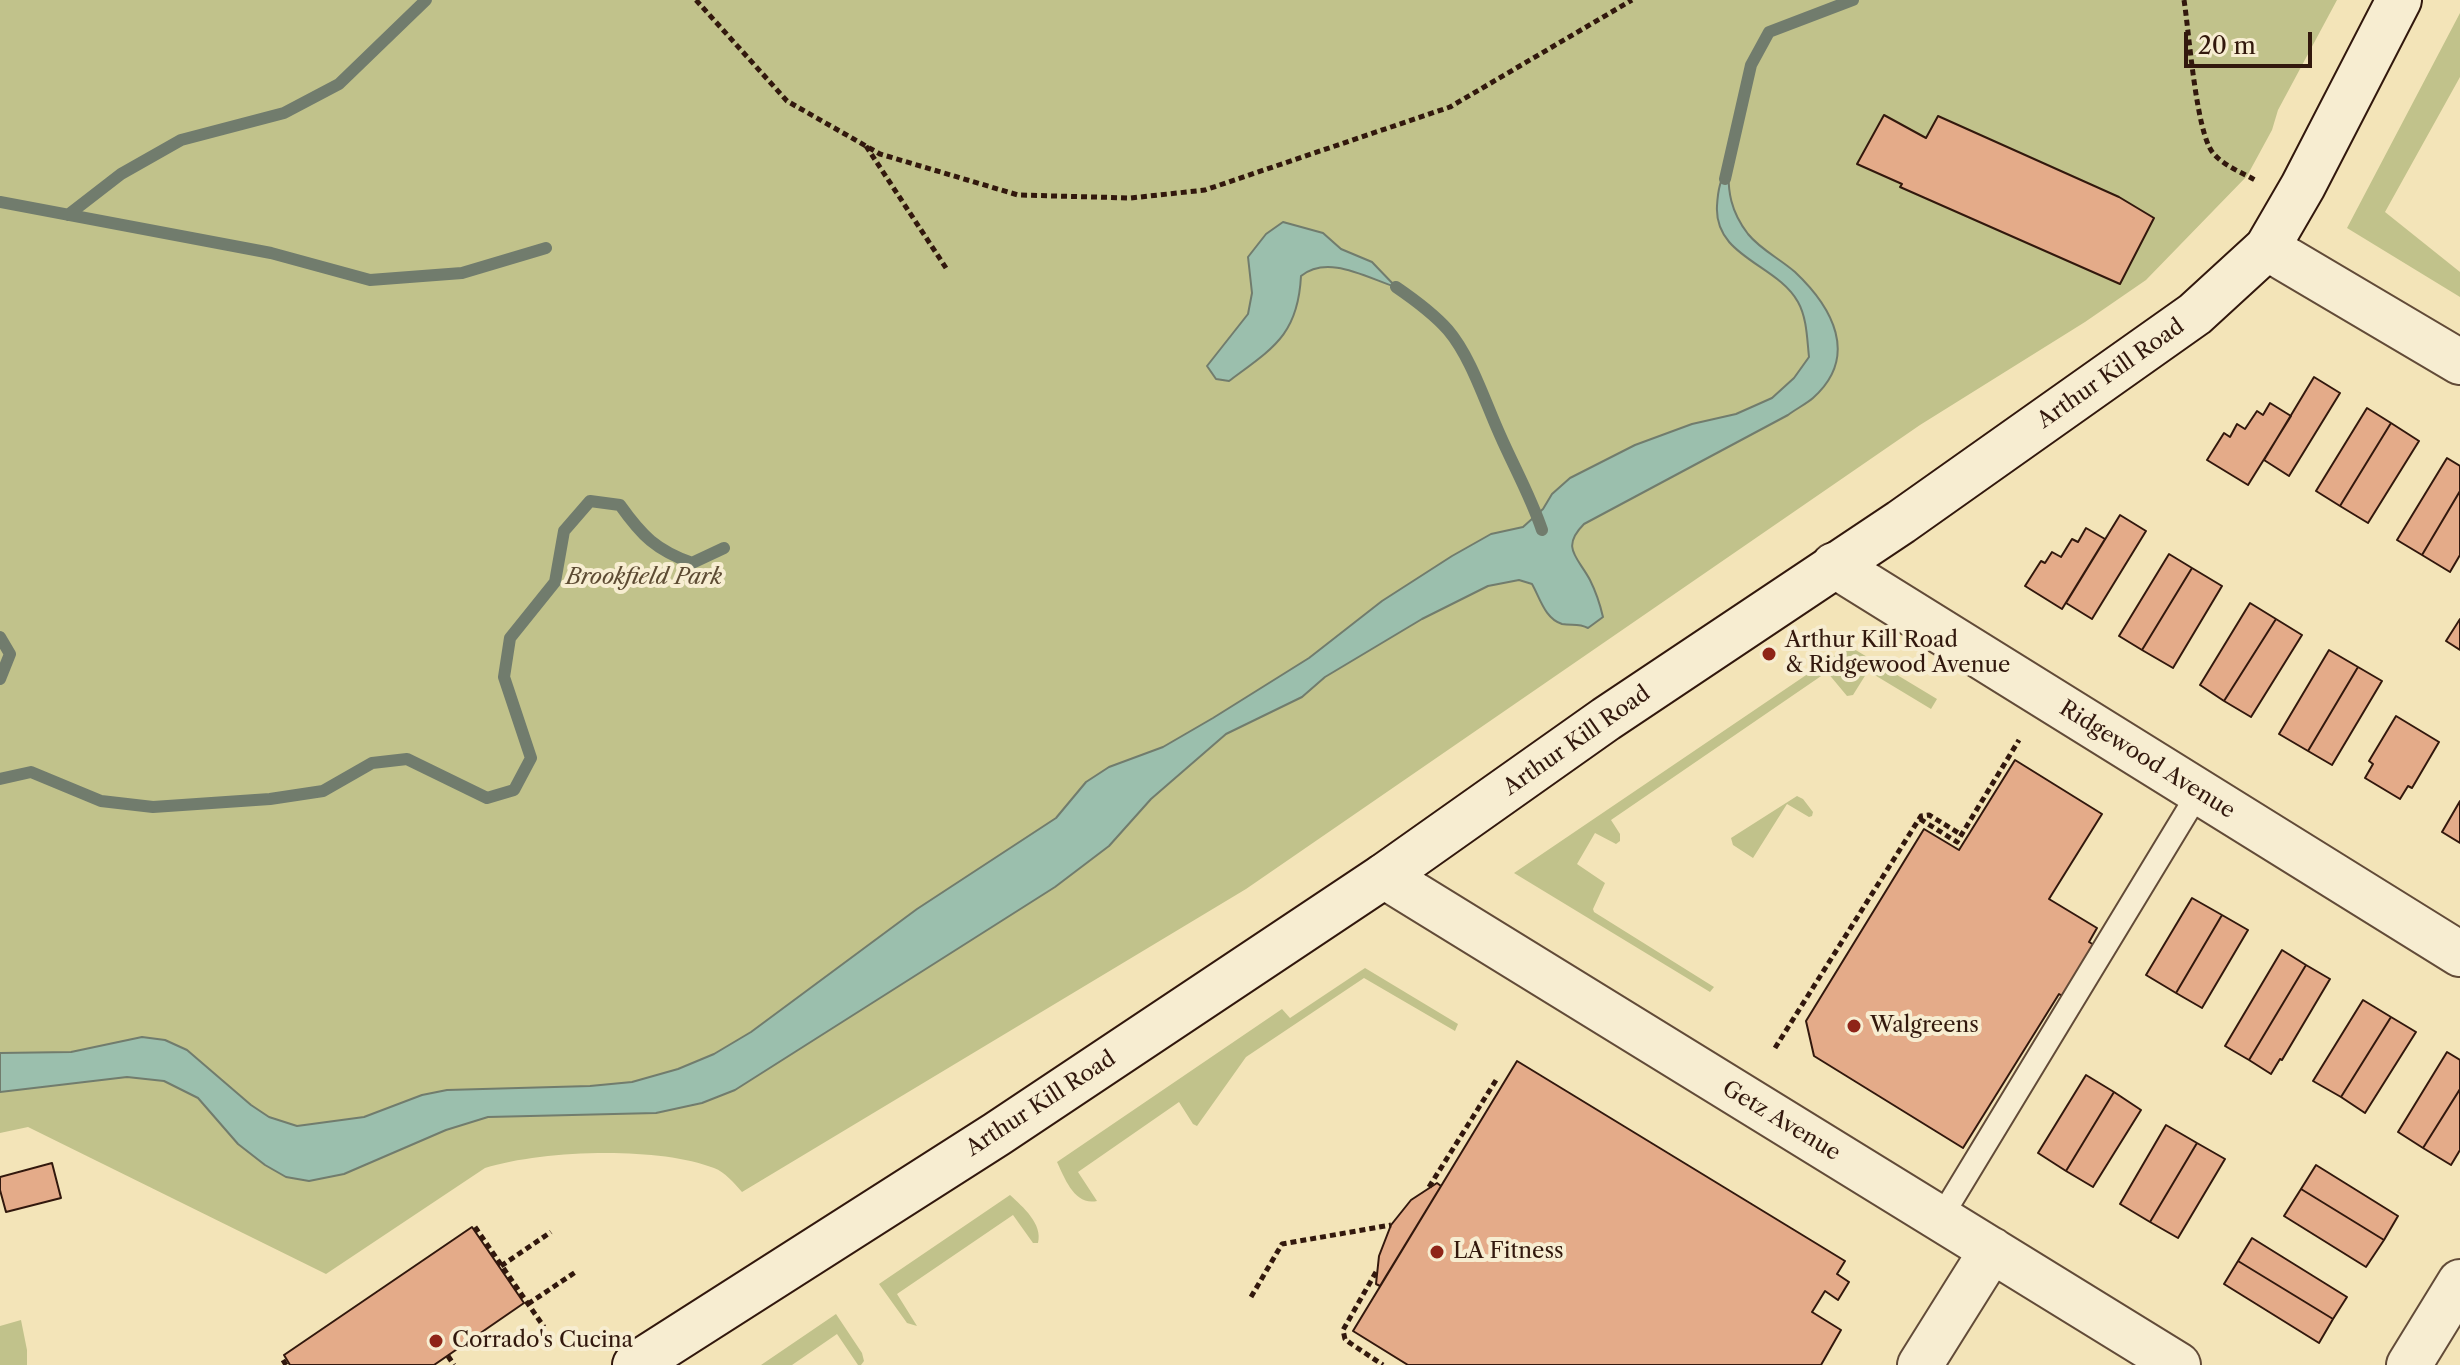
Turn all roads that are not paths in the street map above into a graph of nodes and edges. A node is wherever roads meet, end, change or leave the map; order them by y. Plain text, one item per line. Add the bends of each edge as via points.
1 (2399, 0) edge
2 (2267, 248) junction
3 (2460, 362) edge
4 (1834, 565) junction
5 (2199, 792) junction
6 (1384, 876) junction
7 (2460, 954) edge
8 (1940, 1219) junction
9 (1992, 1250) junction
10 (2460, 1282) edge
11 (635, 1365) edge
12 (1920, 1365) edge
13 (2178, 1365) edge
14 (2409, 1365) edge

1 - 2 street, Arthur Kill Road
2 - 3 street
2 - 4 street, Arthur Kill Road via 2195,314
4 - 5 street, Ridgewood Avenue
4 - 6 street, Arthur Kill Road
5 - 7 street, Ridgewood Avenue
5 - 8 lane
6 - 8 street, Getz Avenue
6 - 11 street, Arthur Kill Road via 997,1134
8 - 9 street, Getz Avenue
9 - 12 street
9 - 13 street, Getz Avenue
10 - 14 street

